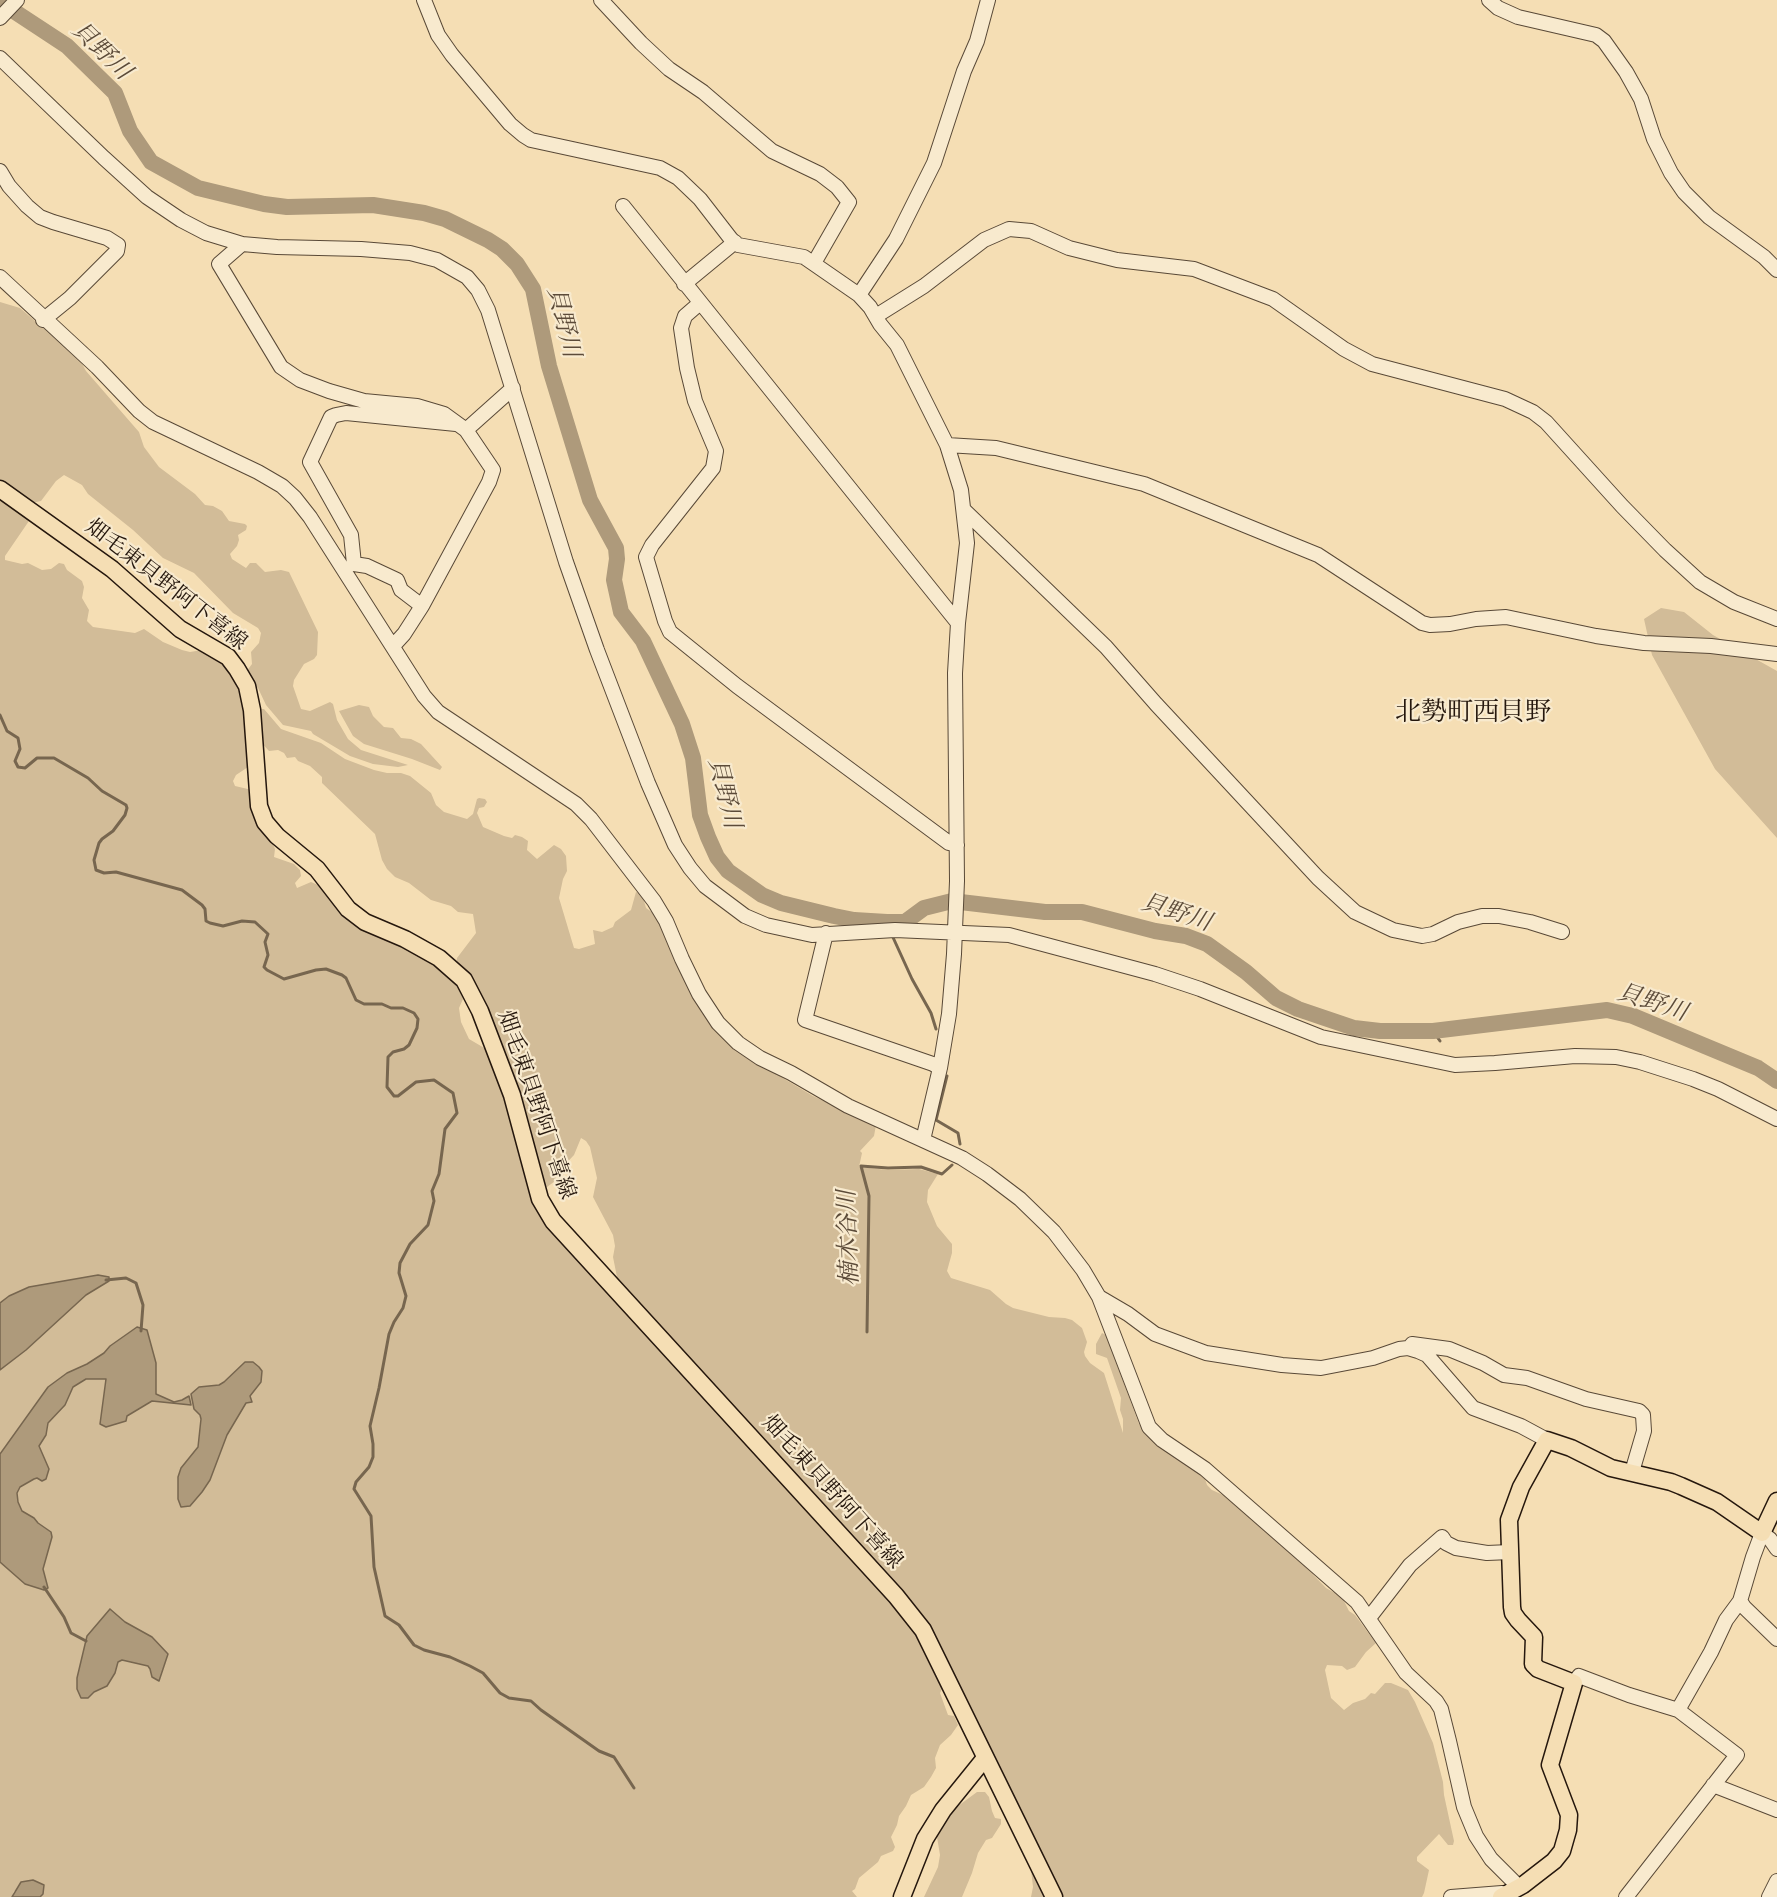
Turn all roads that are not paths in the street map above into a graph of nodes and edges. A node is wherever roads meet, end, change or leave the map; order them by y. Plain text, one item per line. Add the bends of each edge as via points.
1 (17, 0) edge
2 (423, 0) edge
3 (601, 0) edge
4 (988, 0) edge
5 (1489, 0) edge
6 (0, 18) edge
7 (0, 58) edge
8 (0, 171) edge
9 (623, 206) dead end
10 (735, 242) junction
11 (242, 244) junction
12 (814, 263) junction
13 (1777, 270) edge
14 (0, 278) edge
15 (684, 284) junction
16 (859, 295) junction
17 (700, 303) junction
18 (876, 316) junction
19 (43, 320) junction
20 (513, 388) junction
21 (464, 427) junction
22 (947, 445) junction
23 (0, 489) edge
24 (965, 511) junction
25 (422, 606) junction
26 (1777, 619) edge
27 (958, 623) junction
28 (393, 646) junction
29 (1777, 654) edge
30 (957, 845) junction
31 (955, 932) junction
32 (826, 933) junction
33 (1562, 933) dead end
34 (940, 1068) junction
35 (1777, 1119) edge
36 (923, 1140) junction
37 (1099, 1297) junction
38 (1399, 1349) junction
39 (1547, 1440) junction
40 (1632, 1472) junction
41 (1777, 1501) edge
42 (1762, 1533) junction
43 (1777, 1549) edge
44 (1510, 1552) junction
45 (1740, 1601) junction
46 (1369, 1618) junction
47 (1777, 1638) edge
48 (1574, 1683) junction
49 (1678, 1710) junction
50 (985, 1758) junction
51 (1713, 1785) junction
52 (1777, 1810) edge
53 (1777, 1881) edge
54 (902, 1897) edge
55 (1054, 1897) edge
56 (1451, 1897) edge
57 (1501, 1897) edge
58 (1626, 1897) edge
59 (1769, 1897) edge

1 - 6 street
2 - 10 street via 438,35 452,55 523,135 660,168 678,177
3 - 12 street via 669,69 703,92 772,151 820,174 849,202
4 - 16 street via 934,163 896,239
5 - 13 street via 1518,17 1596,35 1604,41 1641,99 1654,140 1684,192 1709,217
7 - 11 street via 147,196 206,233
8 - 19 street via 9,186 40,217 107,237 118,245 117,251
9 - 15 street
10 - 12 street via 766,252 804,257
10 - 15 street
11 - 20 street via 410,253 458,271 478,290 488,310
11 - 21 street via 219,264 276,363 300,380 329,391 364,401 417,406 444,414
12 - 16 street
14 - 19 street
15 - 17 street
16 - 18 street
17 - 27 street
17 - 30 street via 685,316 681,328 695,401 716,451 713,468 646,557 670,632 737,686 949,843
18 - 22 street via 897,345
18 - 26 street via 924,286 984,240 1009,229 1031,231 1069,248 1116,260 1194,269 1273,299 1372,364 1505,399 1533,412 1700,582 1734,602
19 - 28 street via 153,422 258,472 289,492 310,517
20 - 21 street
20 - 32 street via 597,650 675,845 705,886 745,916 812,935
21 - 25 street via 493,470
21 - 25 street via 336,415 330,417 310,462 351,535 354,564 368,566 397,580 401,590
22 - 24 street
22 - 29 street via 996,448 1144,484 1318,555 1422,623 1506,617 1644,643
23 - 50 main road, 畑毛東貝野阿下喜線 via 112,569 180,629 228,657 248,686 259,806 264,822 318,869 348,909 365,922 439,958 464,980 512,1095 540,1199 553,1221 896,1596 923,1630
24 - 27 street via 967,543
24 - 33 street via 1106,647 1318,878 1355,912 1393,930 1422,936 1482,916 1530,922
25 - 28 street
27 - 30 street
28 - 36 street via 438,712 576,804 591,819 654,901 699,994 718,1023 738,1043 848,1106
30 - 31 street
31 - 32 street
31 - 34 street via 949,1014
31 - 35 street via 1009,935 1140,969 1312,1034 1432,1061 1455,1065 1596,1056 1640,1062 1718,1089
32 - 34 street via 805,1020
34 - 36 street
36 - 37 street via 987,1173 1036,1212
37 - 38 street via 1155,1334 1206,1353 1321,1368
37 - 46 street via 1149,1426 1162,1440 1205,1469 1357,1602
38 - 39 street via 1427,1355 1473,1408
38 - 40 street via 1411,1344 1449,1349 1504,1375 1527,1378 1639,1412 1643,1415 1643,1437
39 - 40 main road via 1611,1468
39 - 44 main road via 1514,1503
40 - 42 main road via 1671,1482 1717,1502
41 - 42 main road
42 - 43 street
42 - 45 street
44 - 46 street via 1464,1550 1442,1537 1410,1565
44 - 48 main road via 1512,1607 1534,1637 1533,1664
45 - 47 street
45 - 49 street
46 - 57 street via 1406,1673 1441,1709 1464,1807 1476,1836 1491,1859 1519,1887
48 - 49 street via 1579,1676
48 - 57 main road via 1550,1765 1569,1815 1562,1851 1523,1885
49 - 51 street via 1737,1755
50 - 54 main road via 925,1839
50 - 55 main road, 畑毛東貝野阿下喜線
51 - 52 street
51 - 58 street
53 - 59 street
56 - 57 street via 1502,1893

